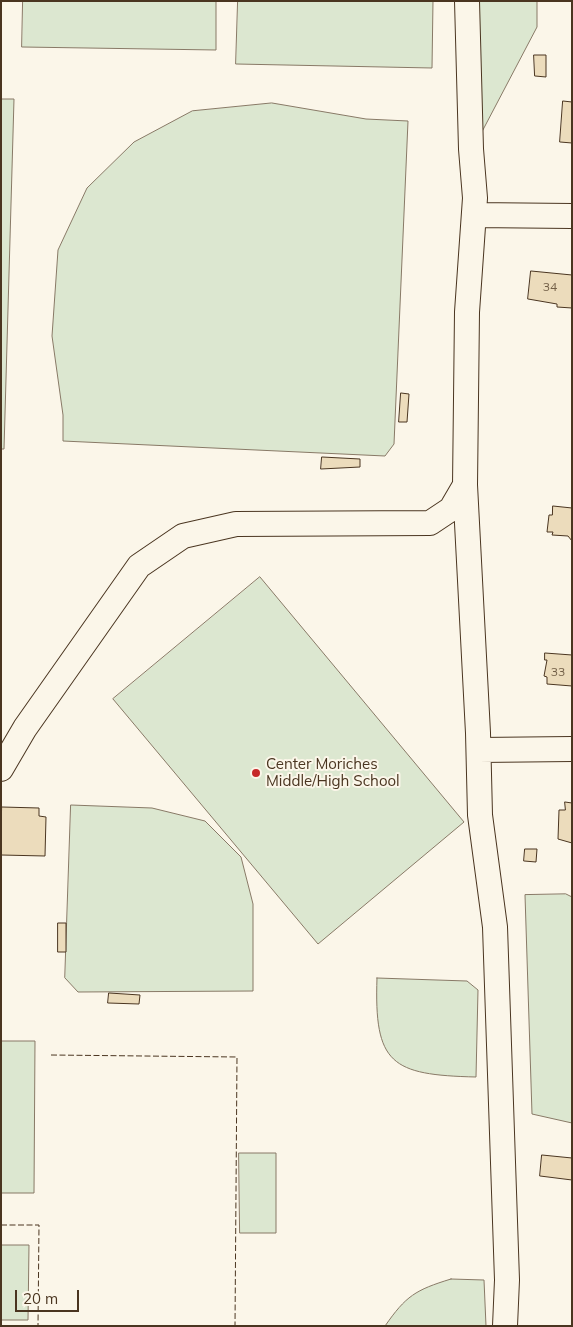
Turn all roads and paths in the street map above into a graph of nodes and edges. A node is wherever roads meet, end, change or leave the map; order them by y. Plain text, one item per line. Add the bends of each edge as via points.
1 (467, 1) edge
2 (474, 215) junction
3 (566, 216) edge
4 (465, 485) junction
5 (430, 523) junction
6 (469, 558) junction
7 (572, 749) edge
8 (479, 750) junction
9 (1, 769) edge
10 (505, 1326) edge

1 - 2 street via 466,52
2 - 3 street
2 - 4 street via 467,312
4 - 5 street via 451,509
4 - 6 street
5 - 6 street via 454,537
5 - 9 street via 236,524 183,536 139,566 25,728
6 - 8 street
7 - 8 street
8 - 10 street via 480,815 495,927 507,1280

